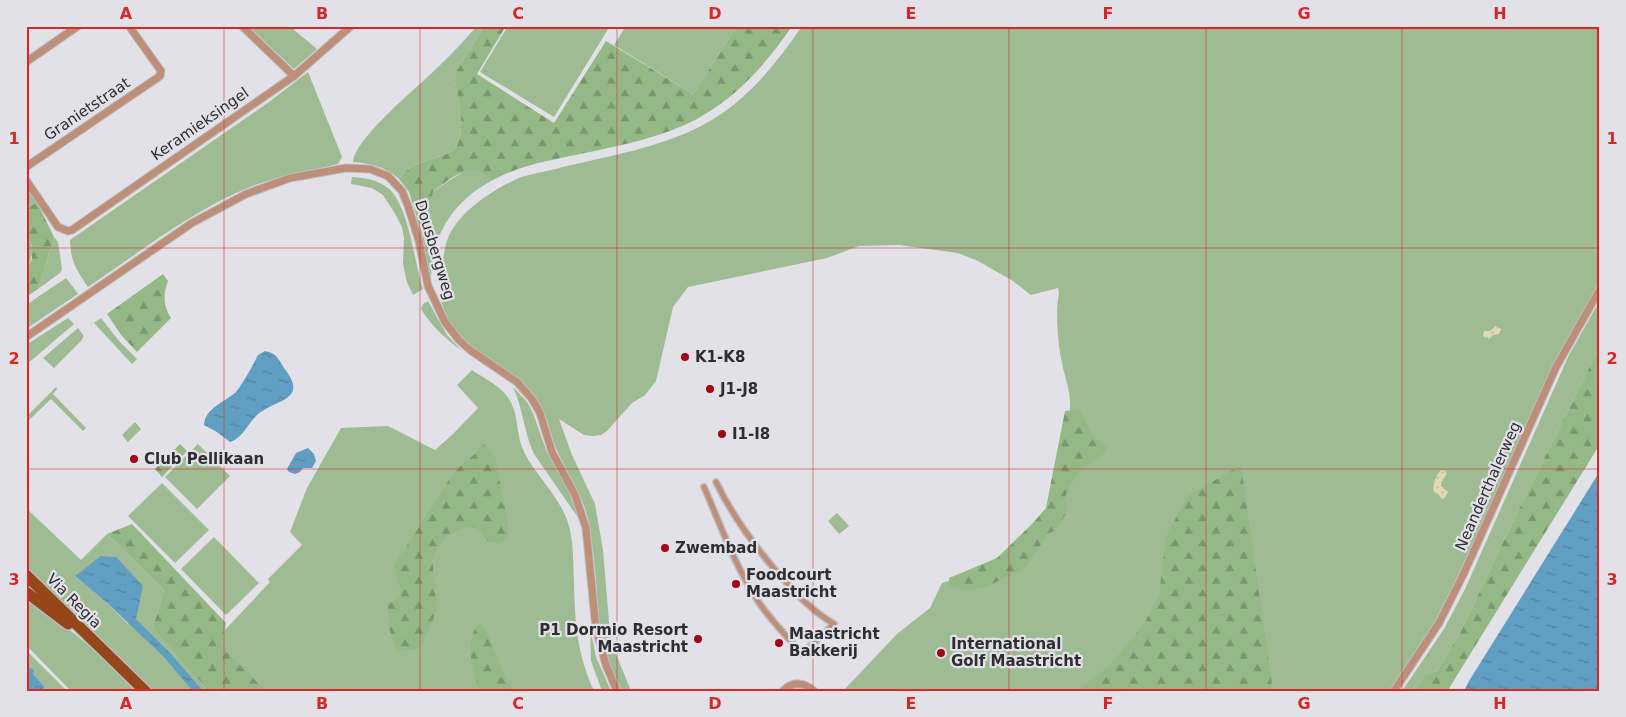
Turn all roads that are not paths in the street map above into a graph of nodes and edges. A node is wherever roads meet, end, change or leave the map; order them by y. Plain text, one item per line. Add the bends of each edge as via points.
1 (78, 26) edge
2 (129, 26) edge
3 (242, 26) edge
4 (351, 26) edge
5 (26, 62) edge
6 (294, 76) junction
7 (26, 167) edge
8 (26, 180) edge
9 (1600, 289) edge
10 (26, 337) edge
11 (716, 482) dead end
12 (704, 487) dead end
13 (26, 575) edge
14 (26, 592) edge
15 (101, 649) junction
16 (144, 691) edge
17 (617, 691) edge
18 (783, 691) edge
19 (814, 691) edge
20 (1394, 691) edge

1 - 5 street
2 - 7 street, Granietstraat via 161,71 160,76
3 - 6 street
4 - 6 street, Keramieksingel
6 - 8 street, Keramieksingel via 68,232 58,227
9 - 20 street, Neanderthalerweg via 1556,368 1439,623
10 - 17 street, Dousbergweg via 192,223 246,194 284,180 346,168 370,169 388,176 402,191 408,206 428,286 445,322 470,350 517,382 540,413 552,452 575,495 586,528 596,629
11 - 12 street via 739,524 757,548 806,604 834,624 802,654 758,603 734,560
13 - 15 main road, Via Regia
14 - 15 main road, Via Regia
15 - 16 main road, Via Regia
18 - 19 street via 791,685 804,684

